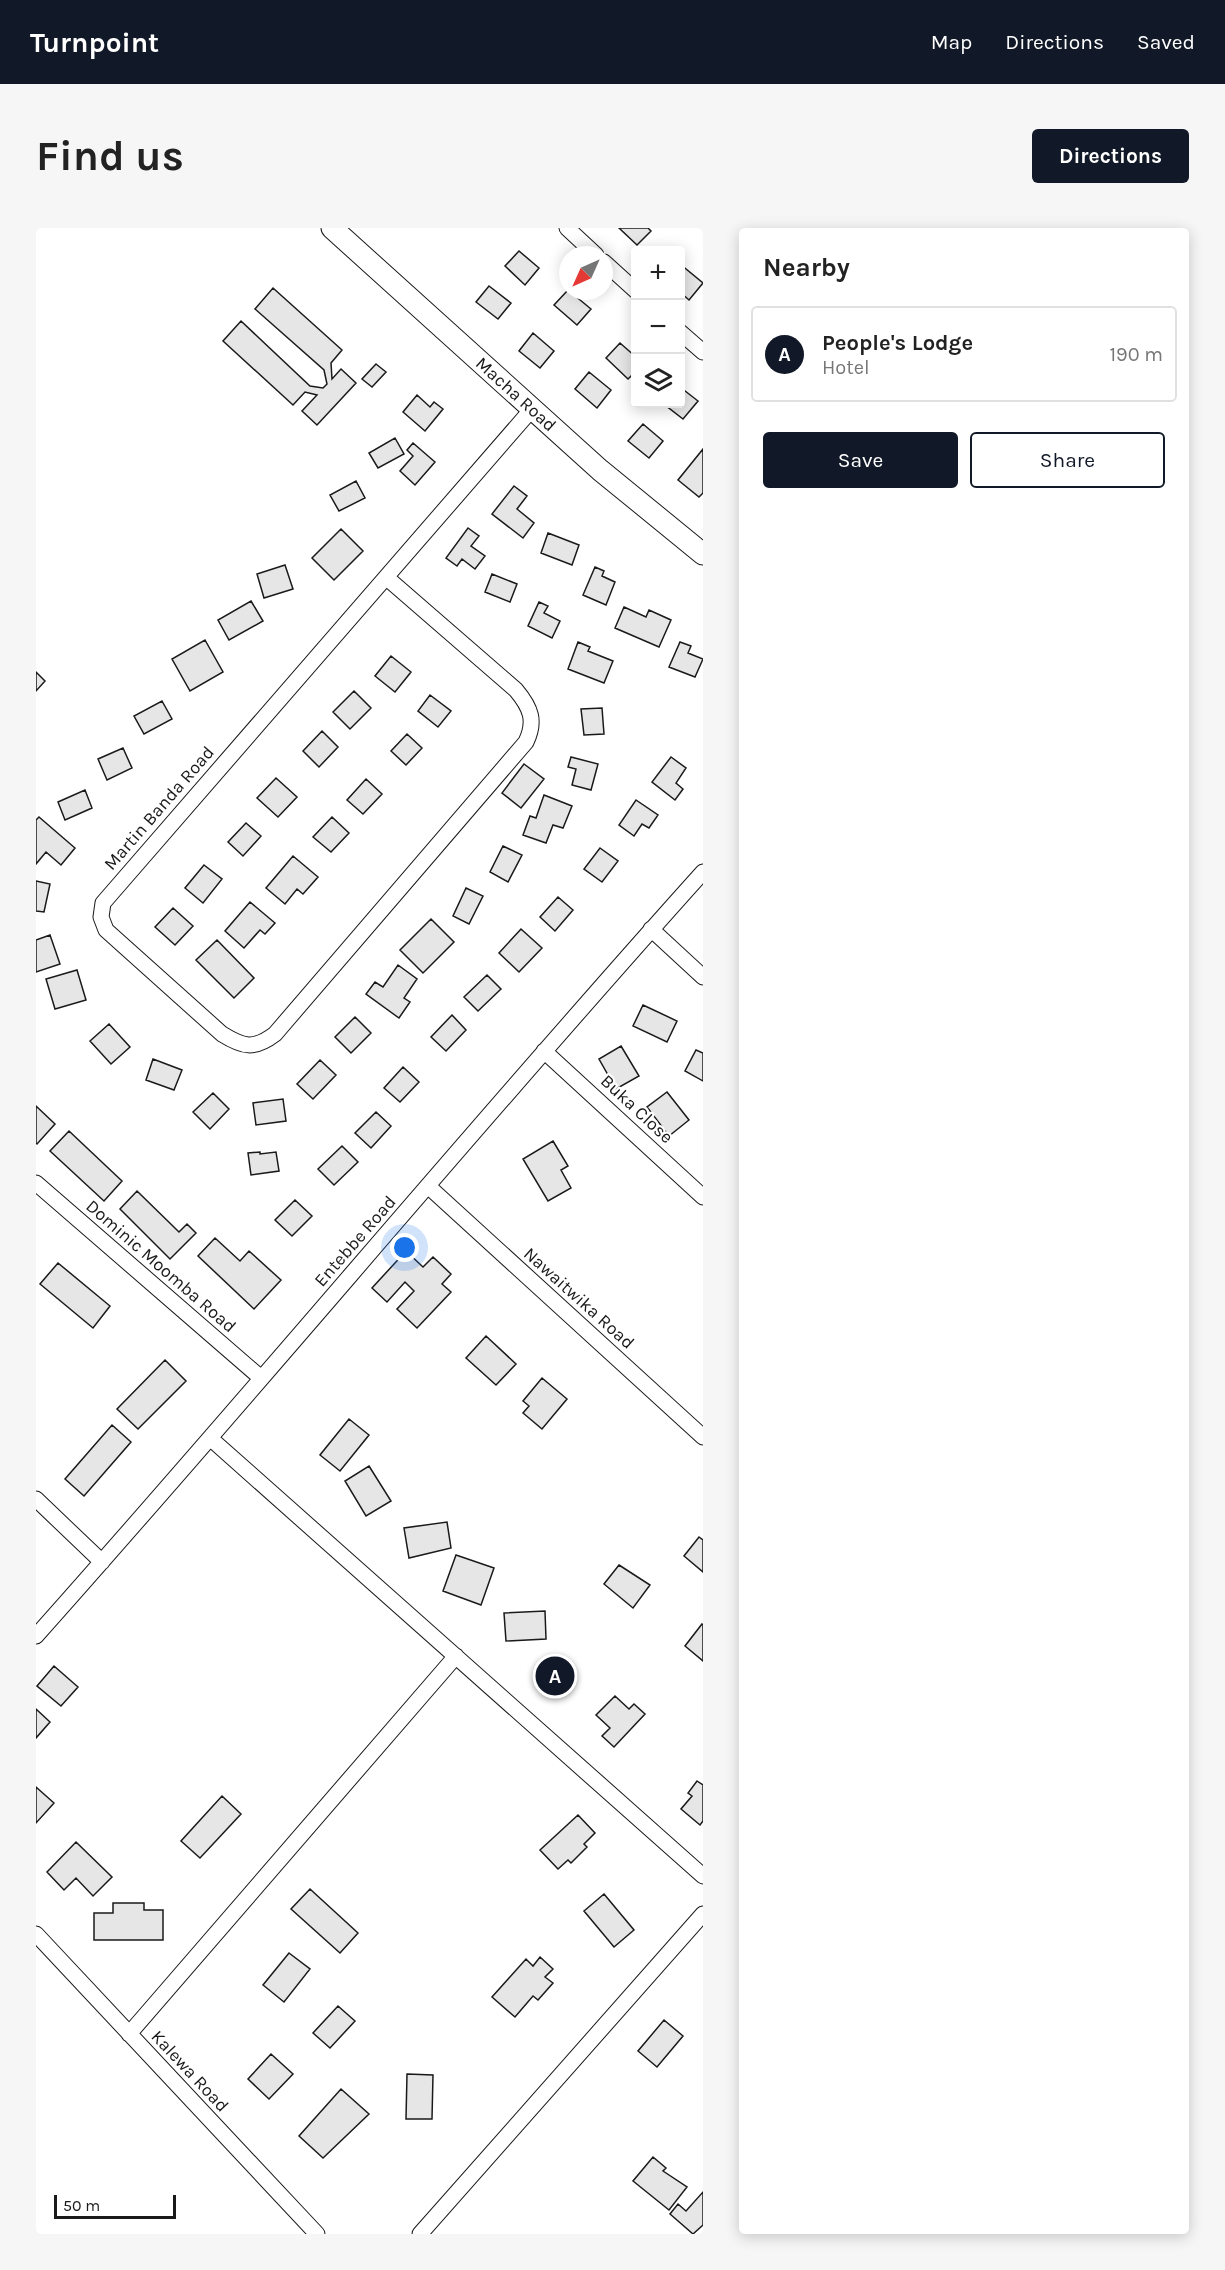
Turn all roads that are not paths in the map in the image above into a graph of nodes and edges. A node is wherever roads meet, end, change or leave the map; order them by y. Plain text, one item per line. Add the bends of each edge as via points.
1 (332, 228) edge
2 (567, 228) edge
3 (586, 246) edge
4 (613, 270) edge
5 (631, 286) edge
6 (685, 336) edge
7 (703, 352) edge
8 (532, 410) junction
9 (703, 554) edge
10 (387, 578) junction
11 (703, 872) edge
12 (651, 929) junction
13 (703, 977) edge
14 (544, 1051) junction
15 (36, 1183) edge
16 (429, 1187) junction
17 (703, 1197) edge
18 (261, 1378) junction
19 (703, 1437) edge
20 (210, 1438) junction
21 (36, 1499) edge
22 (102, 1562) junction
23 (36, 1636) edge
24 (456, 1656) junction
25 (703, 1876) edge
26 (703, 1914) edge
27 (36, 1934) edge
28 (129, 2034) junction
29 (317, 2234) edge
30 (420, 2234) edge

1 - 8 main road, Macha Road
2 - 3 street
4 - 5 street
6 - 7 street
8 - 9 main road, Macha Road
8 - 10 street, Martin Banda Road
10 - 10 street, Martin Banda Road via 516,690 533,718 532,730 526,742 275,1034 250,1046 236,1042 222,1034 106,930 101,917 103,903
11 - 12 street, Entebbe Road
12 - 13 street
12 - 14 street, Entebbe Road
14 - 16 street, Entebbe Road
14 - 17 street, Buka Close
15 - 18 street, Dominic Moomba Road
16 - 18 street, Entebbe Road
16 - 19 street, Nawaitwika Road
18 - 20 street, Entebbe Road
20 - 22 street, Entebbe Road
20 - 24 street
21 - 22 street
22 - 23 street, Entebbe Road
24 - 25 street
24 - 28 street
26 - 30 street
27 - 28 street, Kalewa Road
28 - 29 street, Kalewa Road

